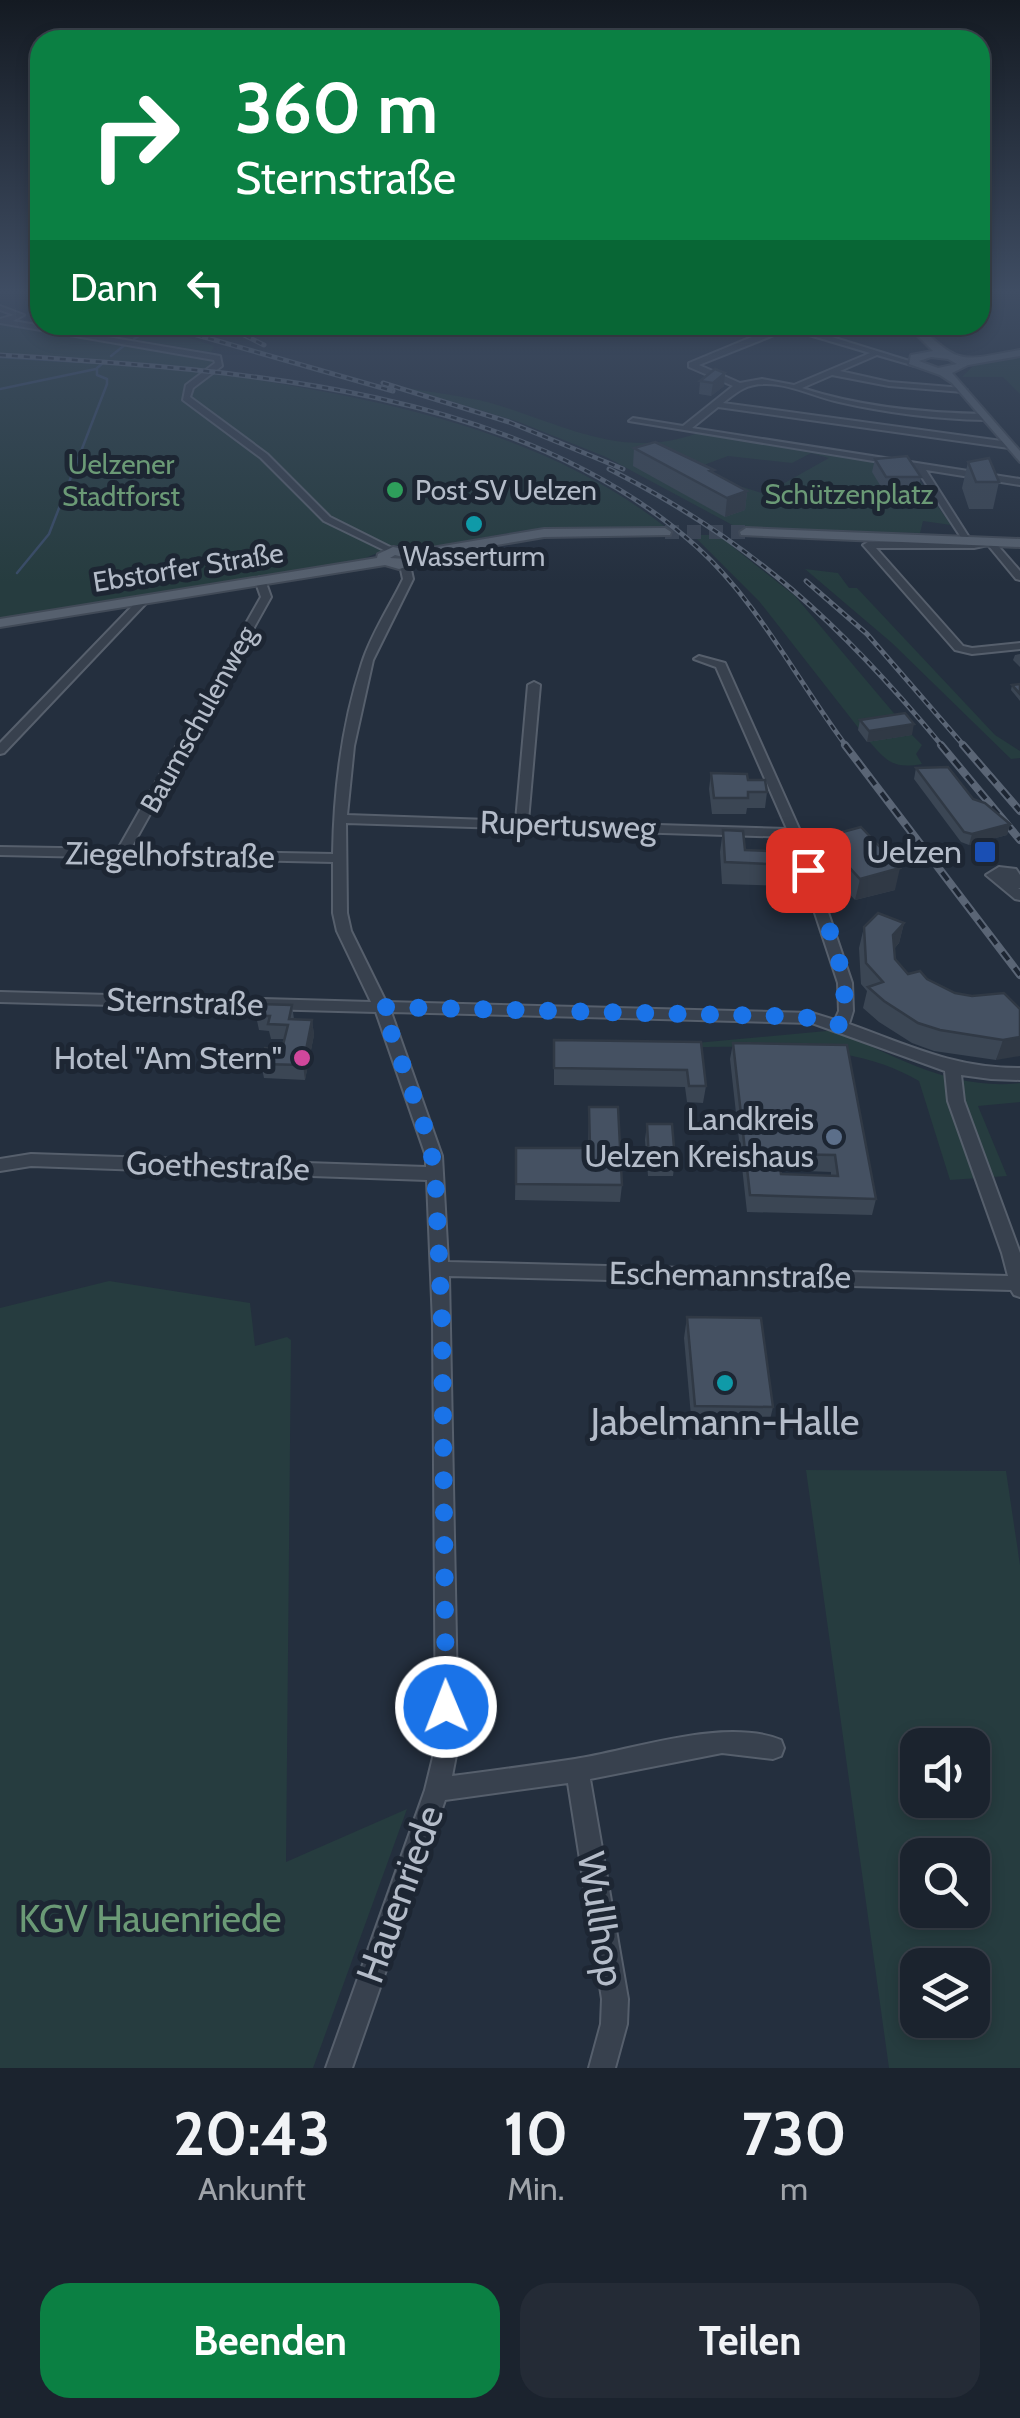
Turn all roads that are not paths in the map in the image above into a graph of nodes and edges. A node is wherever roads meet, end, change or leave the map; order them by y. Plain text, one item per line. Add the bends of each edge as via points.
1 (188, 391) edge
2 (732, 391) edge
3 (802, 391) edge
4 (885, 391) edge
5 (968, 391) edge
6 (716, 404) junction
7 (877, 405) junction
8 (985, 417) junction
9 (633, 421) dead end
10 (865, 426) junction
11 (685, 428) junction
12 (1020, 436) edge
13 (1006, 441) junction
14 (848, 454) junction
15 (1020, 458) edge
16 (918, 464) junction
17 (1020, 481) edge
18 (665, 532) tunnel mouth
19 (746, 532) tunnel mouth
20 (968, 541) junction
21 (990, 542) junction
22 (1020, 543) edge
23 (389, 556) junction
24 (410, 560) junction
25 (1020, 576) edge
26 (260, 580) junction
27 (144, 600) junction
28 (0, 623) edge
29 (1020, 646) edge
30 (699, 659) dead end
31 (534, 685) dead end
32 (0, 750) edge
33 (340, 819) junction
34 (522, 822) junction
35 (795, 833) junction
36 (0, 851) edge
37 (121, 855) junction
38 (340, 858) junction
39 (1020, 884) edge
40 (1020, 896) edge
41 (0, 998) edge
42 (382, 1007) junction
43 (840, 1025) junction
44 (953, 1070) junction
45 (1020, 1074) edge
46 (0, 1165) edge
47 (435, 1174) junction
48 (440, 1269) junction
49 (1019, 1286) edge
50 (773, 1748) dead end
51 (577, 1770) junction
52 (437, 1790) junction
53 (339, 2068) edge
54 (602, 2068) edge

1 - 23 street via 186,398 264,456 327,519
2 - 6 street
3 - 7 street
4 - 7 street
5 - 8 main road
6 - 10 street
6 - 11 street
7 - 8 street
7 - 10 street
8 - 13 main road
9 - 11 street
10 - 13 street
10 - 14 street
11 - 14 street
12 - 13 street
13 - 15 main road
14 - 16 street
16 - 17 street
16 - 20 street
18 - 24 main road via 544,533
19 - 20 main road
20 - 21 main road
21 - 22 main road
21 - 25 street
21 - 29 street via 868,545 964,651
23 - 24 main road, Ebstorfer Straße
23 - 26 main road, Ebstorfer Straße
24 - 33 street, Hauenriede via 408,579 362,681
26 - 27 main road, Ebstorfer Straße
26 - 37 street, Baumschulenweg via 266,598
27 - 28 main road, Ebstorfer Straße
27 - 32 street
30 - 35 street via 721,666
31 - 34 street
33 - 34 street, Rupertusweg
33 - 38 street, Hauenriede
34 - 35 street, Rupertusweg
35 - 43 street via 845,983
36 - 37 street, Ziegelhofstraße
37 - 38 street, Ziegelhofstraße
38 - 42 street, Hauenriede via 344,932
39 - 40 street via 1011,872 993,875
41 - 42 street, Sternstraße
42 - 43 street, Sternstraße via 775,1016
42 - 47 street, Hauenriede
43 - 44 street, Sternstraße
44 - 45 street, Sternstraße
44 - 49 street via 956,1101
46 - 47 street, Goethestraße via 31,1160
47 - 48 street, Hauenriede
48 - 49 street, Eschemannstraße
48 - 52 street, Hauenriede via 447,1745
50 - 51 street via 722,1742
51 - 52 street
51 - 54 street, Wullhop via 614,1999
52 - 53 street, Hauenriede

